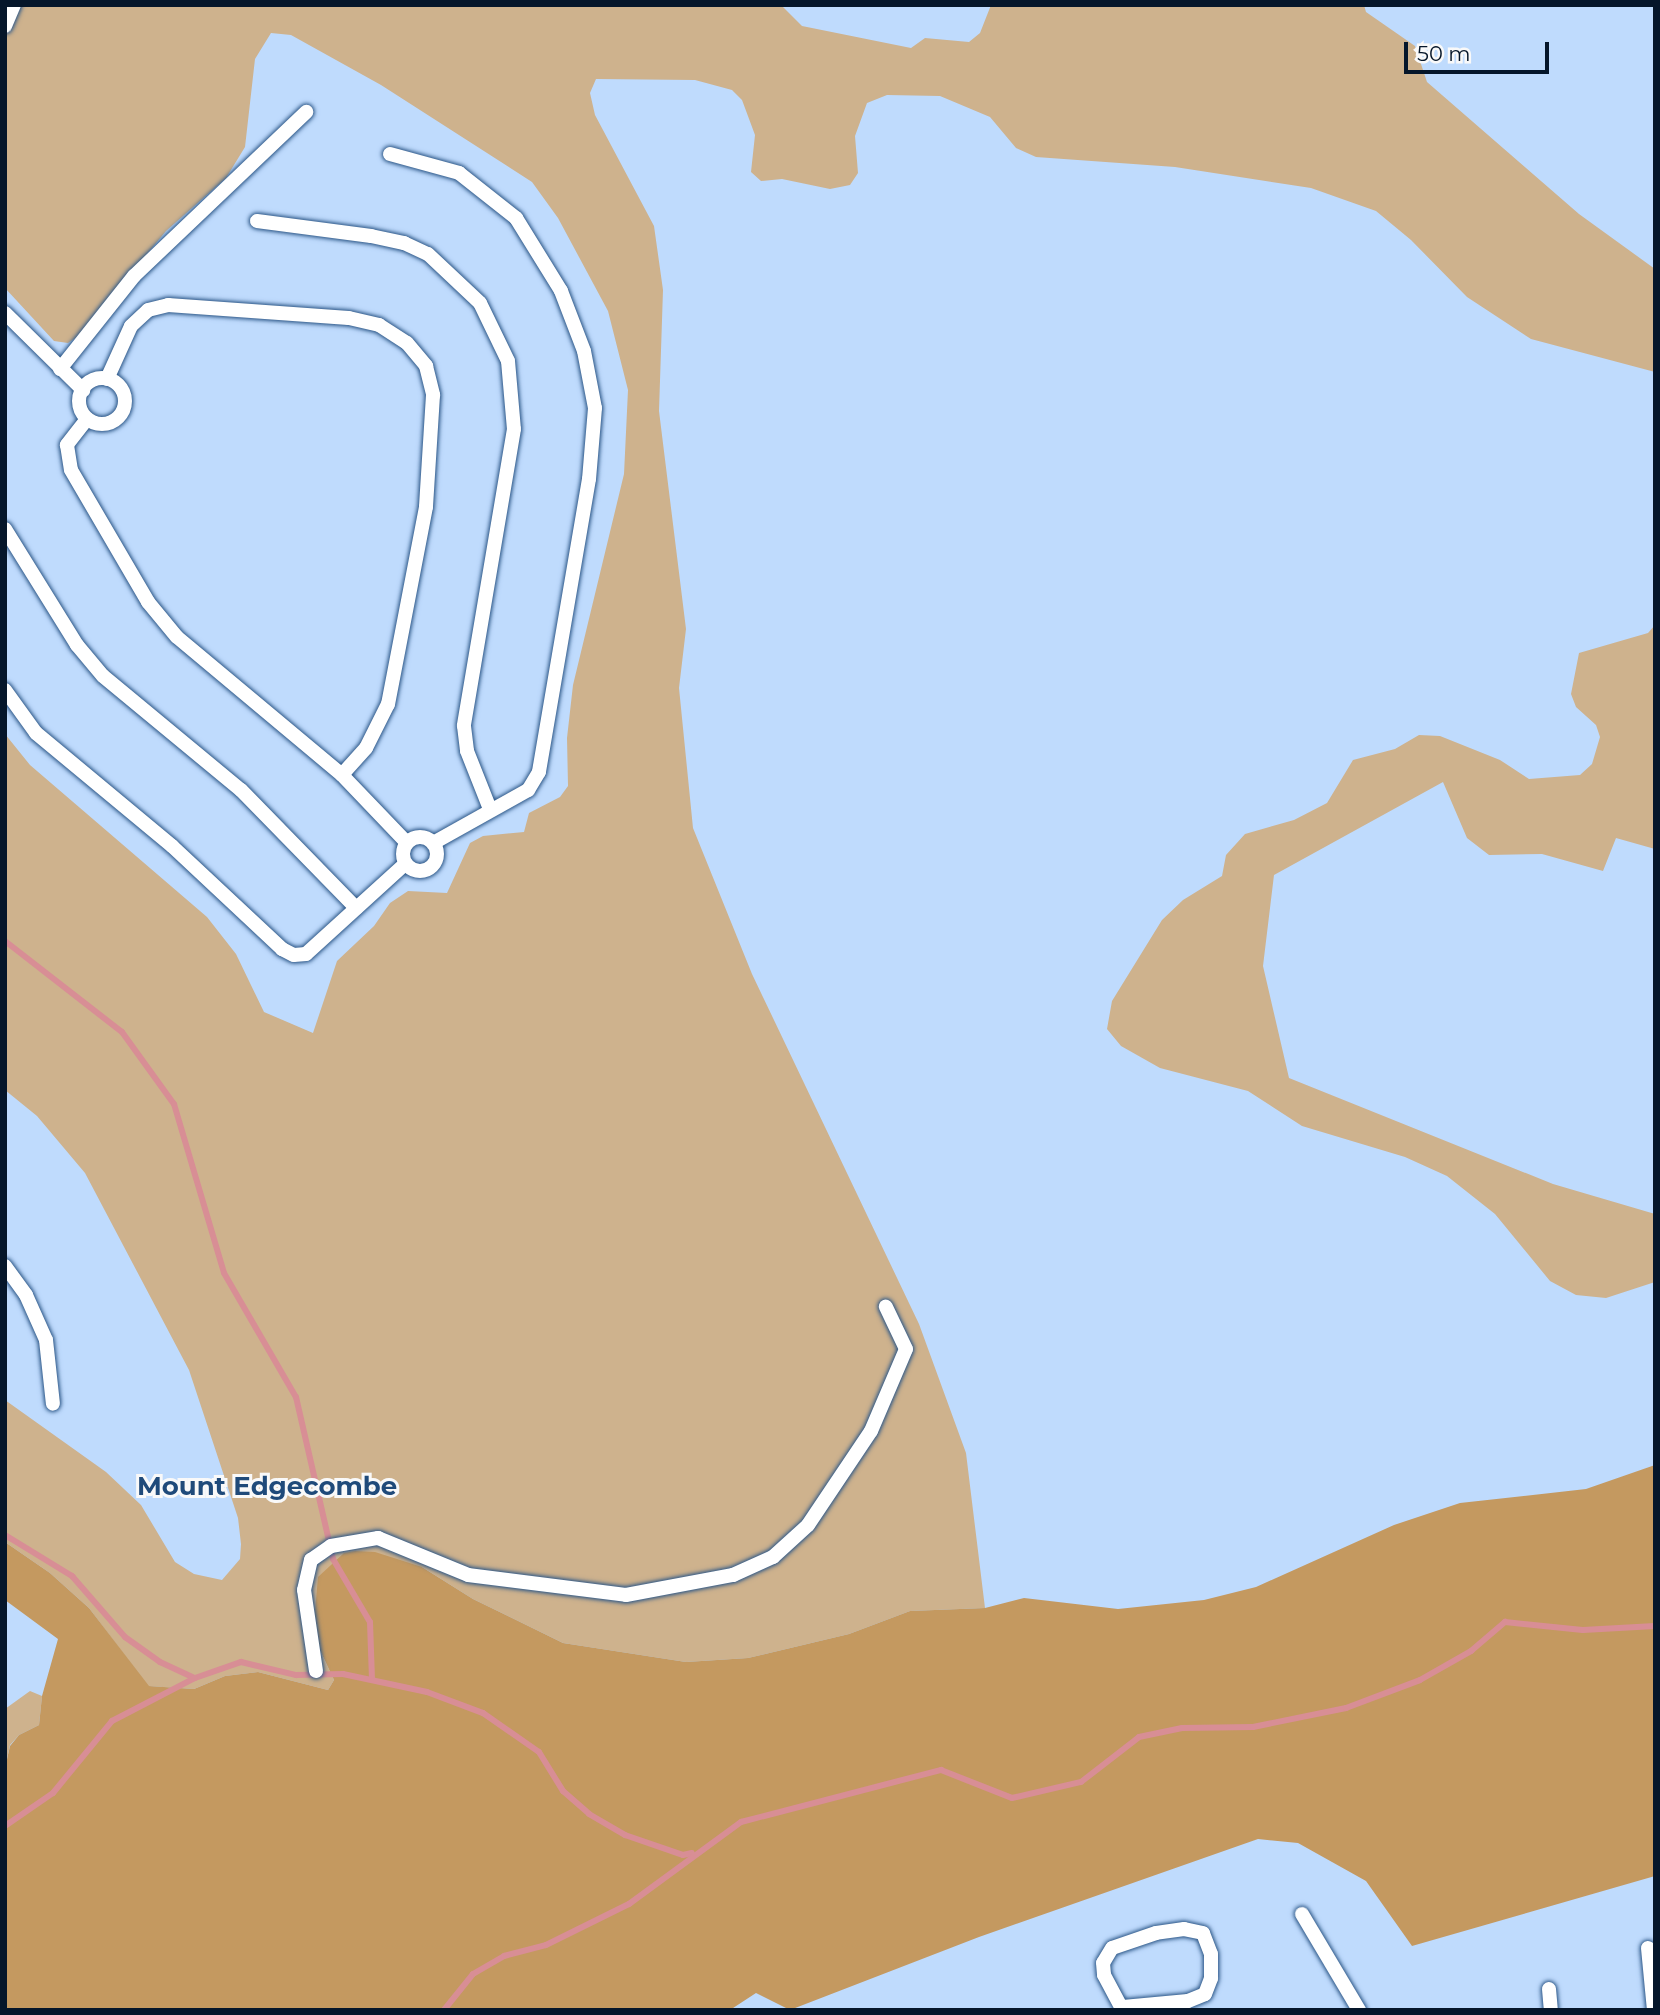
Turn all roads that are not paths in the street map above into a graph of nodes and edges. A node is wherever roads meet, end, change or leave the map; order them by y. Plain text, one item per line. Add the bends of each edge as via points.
1 (14, 5) edge
2 (5, 26) edge
3 (306, 112) dead end
4 (390, 154) dead end
5 (257, 221) dead end
6 (5, 313) edge
7 (60, 369) junction
8 (107, 379) junction
9 (83, 390) junction
10 (87, 419) junction
11 (5, 528) edge
12 (5, 690) edge
13 (342, 775) junction
14 (490, 810) junction
15 (407, 843) junction
16 (433, 843) junction
17 (405, 864) junction
18 (356, 908) junction
19 (5, 1266) edge
20 (886, 1307) dead end
21 (53, 1404) dead end
22 (316, 1671) dead end
23 (1303, 1914) dead end
24 (1648, 1948) dead end
25 (1549, 1989) dead end
26 (1123, 2008) edge
27 (1359, 2010) edge
28 (1551, 2010) edge
29 (1654, 2010) edge

1 - 2 street
3 - 7 street via 134,276
4 - 14 street via 459,173 516,218 561,290 584,351 595,408 589,479 539,772 528,790
5 - 14 street via 371,236 428,254 480,303 508,361 514,410 509,475 464,726 467,751
6 - 7 street
7 - 9 street
8 - 9 street via 90,382
8 - 10 street via 122,389 124,410 106,424
8 - 13 street via 131,326 148,310 168,306 336,317 379,325 407,343 426,366 433,395 426,507 388,704 366,748
9 - 10 street via 80,401
10 - 13 street via 67,445 71,470 148,603 177,637
11 - 18 street via 77,645 103,676 241,790
12 - 18 street via 36,733 172,846 282,949 306,954
13 - 15 street
14 - 16 street
15 - 16 street via 417,837
15 - 17 street
16 - 17 street via 437,860 430,869 419,872
17 - 18 street
19 - 21 street via 26,1295 46,1340
20 - 22 street via 906,1349 871,1431 808,1525 773,1557 719,1578 626,1595 468,1575 379,1538 331,1546 311,1560 304,1590
23 - 27 street
24 - 29 street
25 - 28 street
26 - 26 street via 1114,2000 1104,1975 1103,1963 1112,1948 1156,1933 1184,1929 1203,1933 1211,1954 1211,1978 1205,1994 1188,2001

